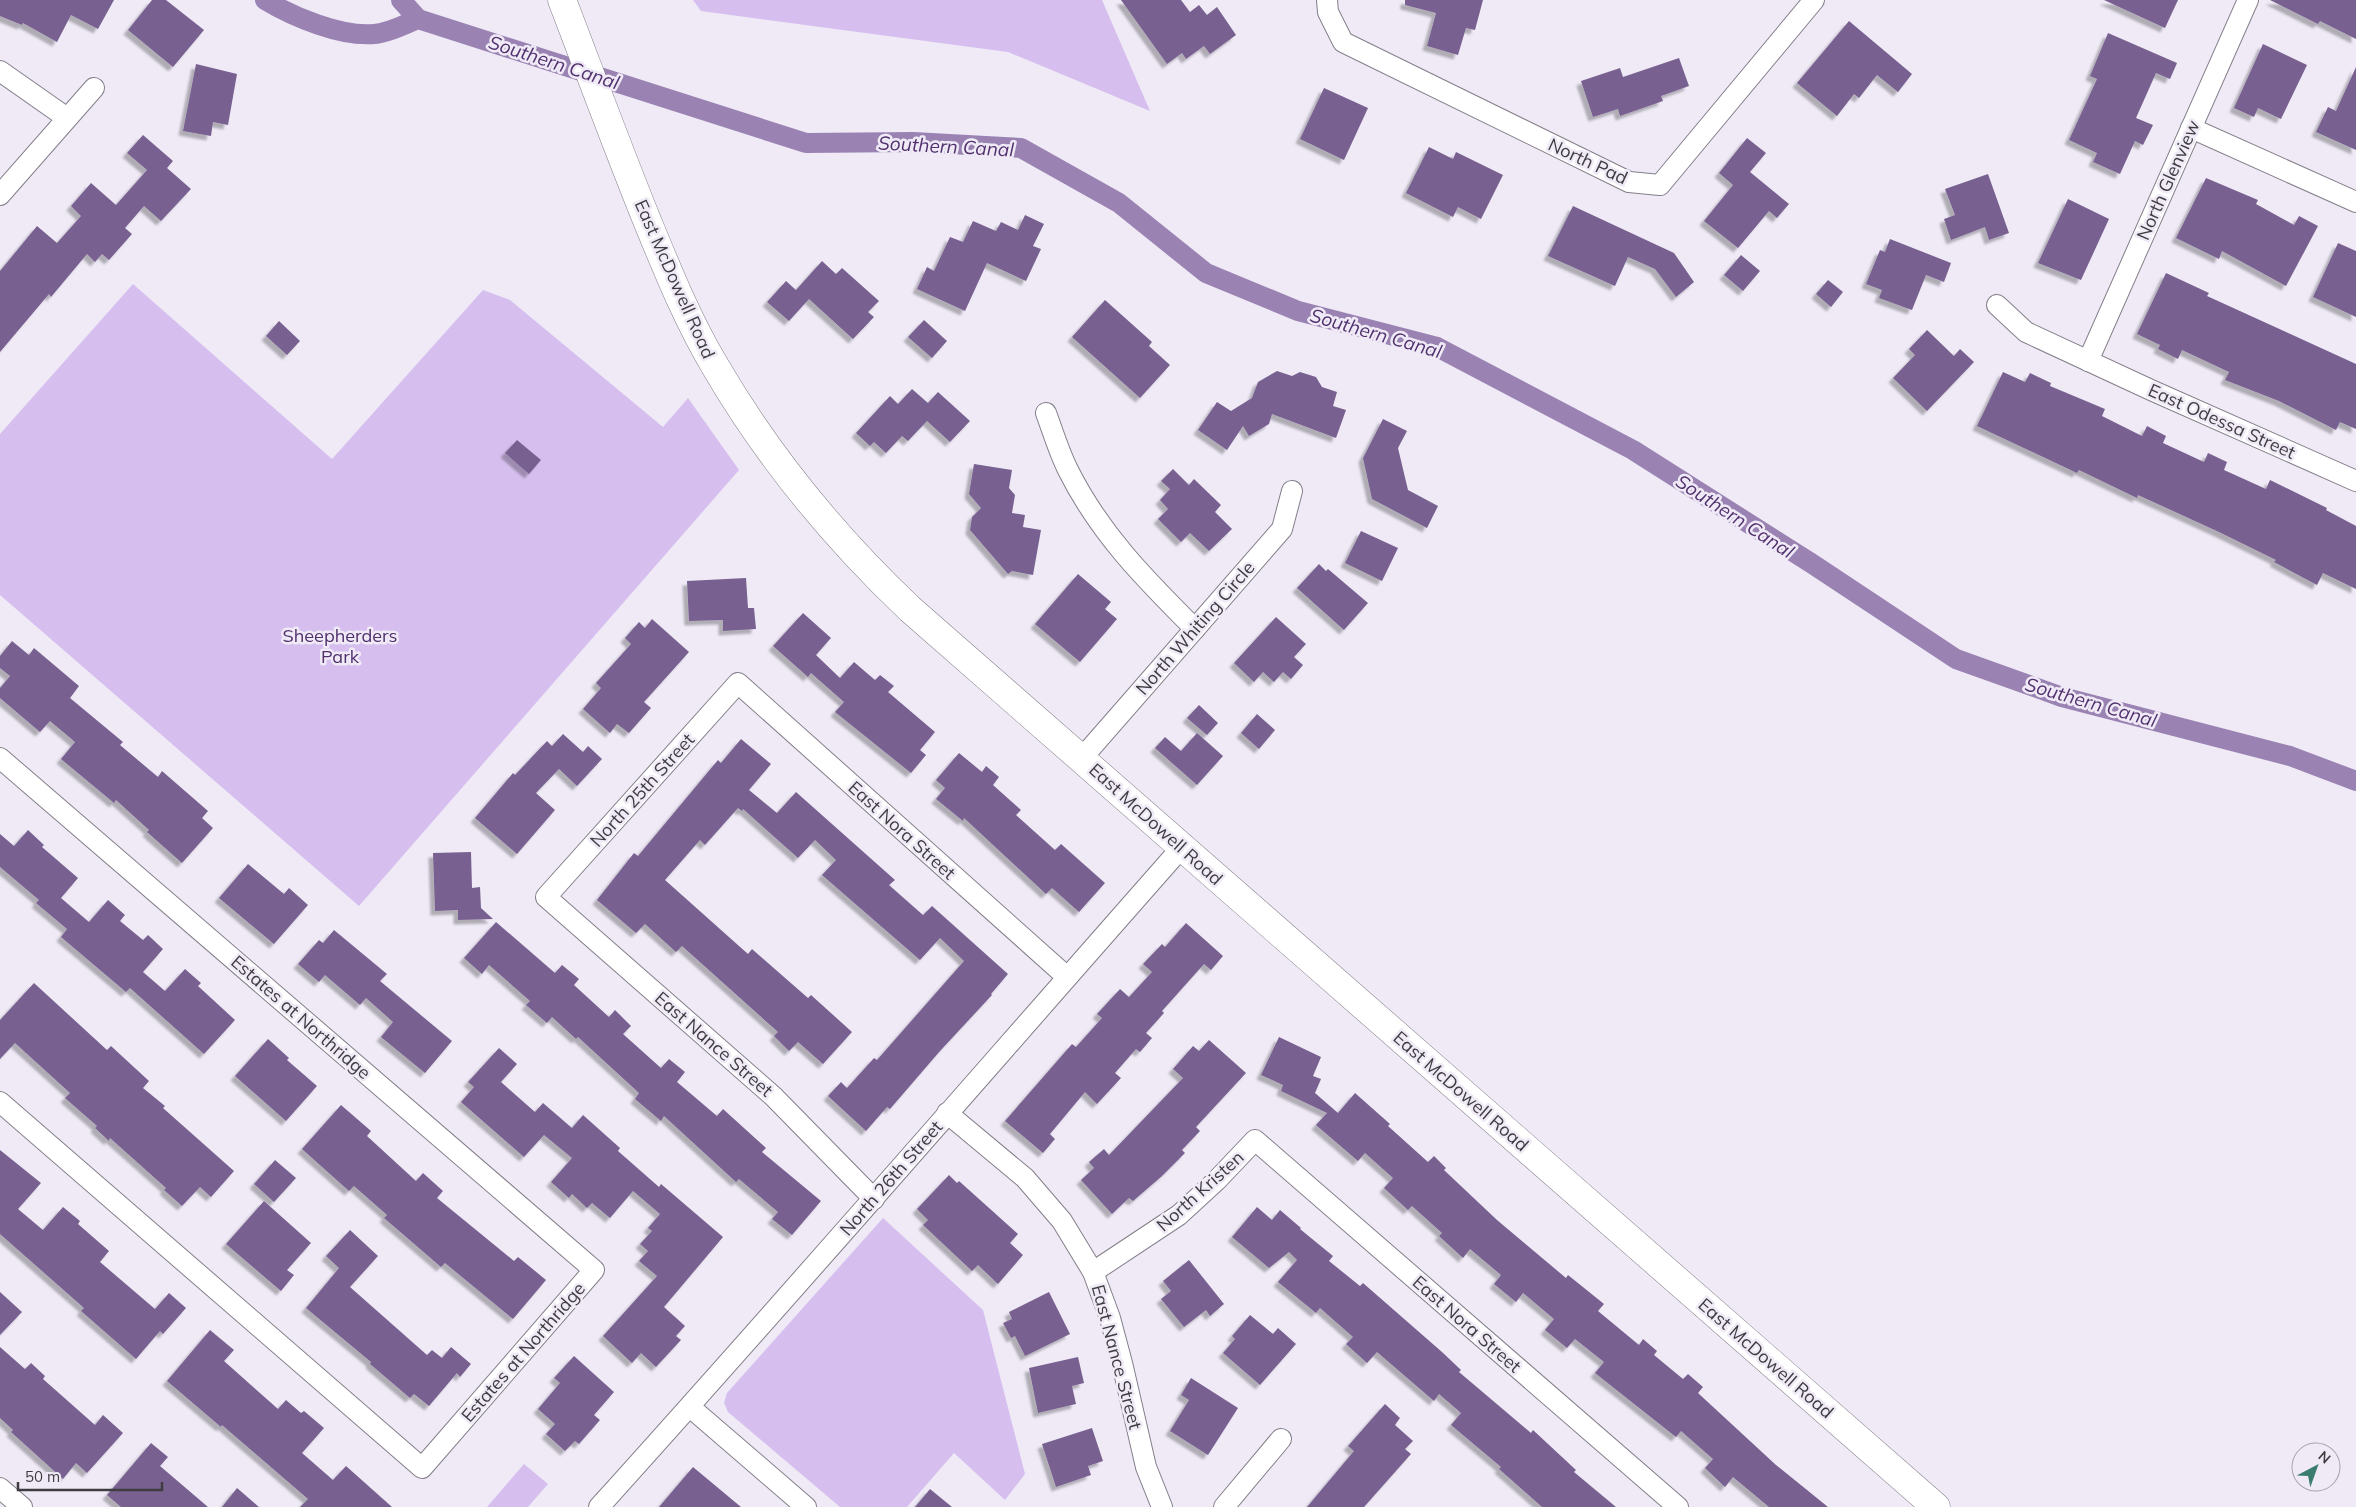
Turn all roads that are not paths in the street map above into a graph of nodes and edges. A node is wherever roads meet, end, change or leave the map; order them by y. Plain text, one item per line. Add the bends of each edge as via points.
1 (562, 0) edge
2 (1327, 0) edge
3 (1814, 0) edge
4 (2248, 0) edge
5 (0, 70) edge
6 (94, 88) dead end
7 (68, 118) junction
8 (2191, 128) junction
9 (0, 195) edge
10 (2356, 202) edge
11 (1998, 305) dead end
12 (2088, 361) junction
13 (1046, 413) dead end
14 (2356, 481) edge
15 (1292, 491) dead end
16 (1195, 629) junction
17 (738, 683) joint
18 (0, 758) edge
19 (1082, 758) junction
20 (1182, 847) junction
21 (546, 897) joint
22 (1067, 977) junction
23 (0, 1102) edge
24 (947, 1113) junction
25 (1255, 1140) joint
26 (874, 1199) junction
27 (1093, 1272) junction
28 (690, 1407) junction
29 (1281, 1439) dead end
30 (0, 1488) edge
31 (22, 1507) edge
32 (599, 1507) edge
33 (806, 1507) edge
34 (1162, 1507) edge
35 (1224, 1507) edge
36 (1678, 1507) edge
37 (1936, 1507) edge

1 - 19 main road, East McDowell Road via 665,264 687,314 732,394 793,482 827,525 872,573
2 - 3 street, North Pad via 1328,12 1343,42 1628,182 1660,185
4 - 8 street, North Glenview
5 - 7 street
6 - 7 street
7 - 9 street
8 - 10 street
8 - 12 street, North Glenview
11 - 12 street, East Odessa Street via 2026,332
12 - 14 street, East Odessa Street
13 - 16 street via 1068,470 1093,514 1130,564
15 - 16 street, North Whiting Circle via 1282,529
16 - 19 street, North Whiting Circle
17 - 21 street, North 25th Street
17 - 22 street, East Nora Street
18 - 23 street, Estates at Northridge via 594,1270 422,1468
19 - 20 main road, East McDowell Road
20 - 22 street, North 26th Street
20 - 37 main road, East McDowell Road
21 - 26 street, East Nance Street via 773,1096
22 - 24 street, North 26th Street
24 - 26 street, North 26th Street
24 - 27 street, East Nance Street via 1025,1178 1062,1220
25 - 27 street, North Kristen via 1179,1215
25 - 36 street, East Nora Street
26 - 28 street, North 26th Street
27 - 34 street, East Nance Street via 1120,1354 1146,1467
28 - 32 street, North 26th Street
28 - 33 street
29 - 35 street
30 - 31 street

